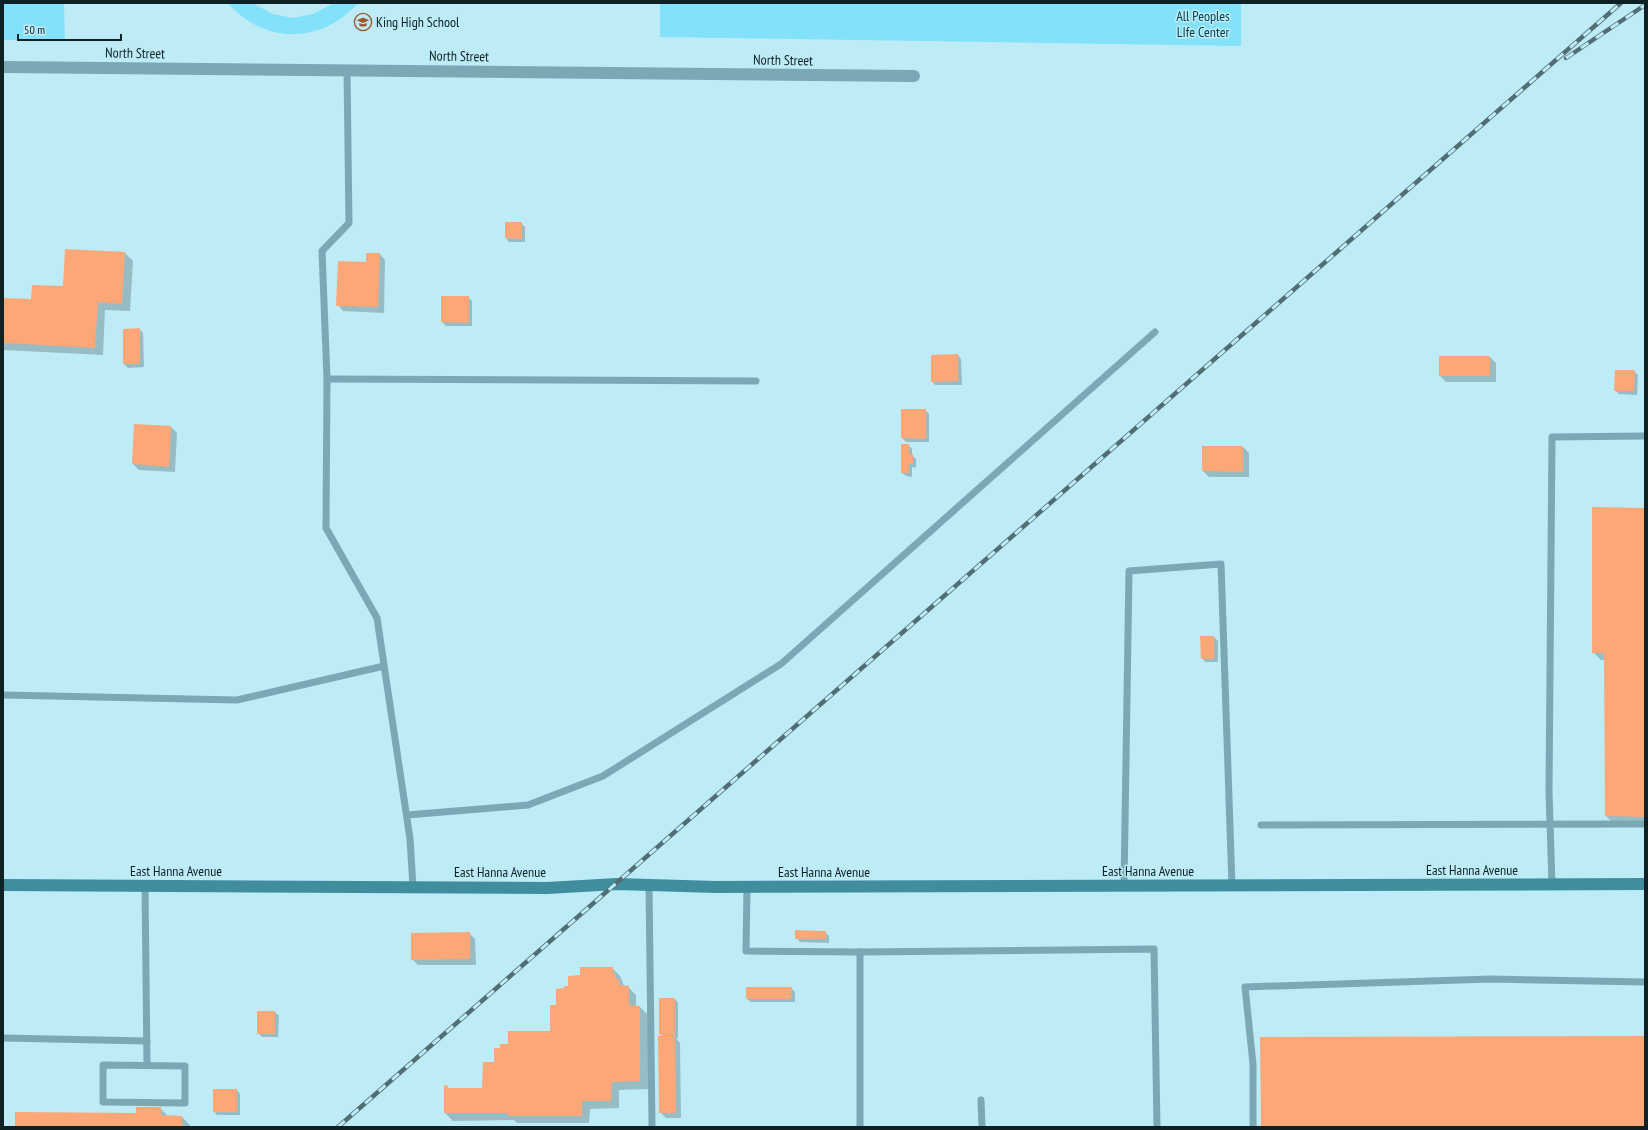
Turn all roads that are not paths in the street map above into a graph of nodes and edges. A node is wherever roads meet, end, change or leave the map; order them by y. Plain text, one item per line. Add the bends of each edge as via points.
1 (3, 67) edge
2 (347, 70) junction
3 (914, 76) dead end
4 (1155, 332) dead end
5 (327, 379) junction
6 (756, 381) dead end
7 (1645, 436) edge
8 (384, 666) junction
9 (3, 695) edge
10 (407, 815) junction
11 (1645, 824) edge
12 (1261, 825) dead end
13 (1549, 825) junction
14 (1552, 884) junction
15 (1645, 884) edge
16 (3, 885) edge
17 (649, 885) junction
18 (146, 886) junction
19 (1124, 886) junction
20 (1232, 886) junction
21 (412, 887) junction
22 (747, 887) junction
23 (860, 952) junction
24 (1645, 982) edge
25 (3, 1038) edge
26 (147, 1041) junction
27 (147, 1065) junction
28 (981, 1100) dead end
29 (652, 1127) edge
30 (860, 1127) edge
31 (982, 1127) edge
32 (1157, 1127) edge
33 (1253, 1127) edge

1 - 2 street, North Street
2 - 3 street, North Street
2 - 5 lane via 349,223 322,251
4 - 10 lane via 781,664 603,776 528,805
5 - 6 lane
5 - 8 lane via 326,528 377,618
7 - 13 lane via 1552,437
8 - 9 lane via 237,700
8 - 10 lane
10 - 21 lane
11 - 13 lane
12 - 13 lane
13 - 14 lane
14 - 15 street, East Hanna Avenue
14 - 20 street, East Hanna Avenue
16 - 18 street, East Hanna Avenue
17 - 21 street, East Hanna Avenue via 547,888
17 - 22 street, East Hanna Avenue
17 - 29 lane
18 - 21 street, East Hanna Avenue
18 - 26 lane
19 - 20 street, East Hanna Avenue
19 - 20 lane via 1129,571 1221,564
19 - 22 street, East Hanna Avenue
22 - 23 lane via 746,951
23 - 30 lane
23 - 32 lane via 1154,949
24 - 33 lane via 1490,979 1245,987 1253,1064
25 - 26 lane
26 - 27 lane
27 - 27 lane via 103,1065 103,1102 185,1103 185,1066
28 - 31 lane

